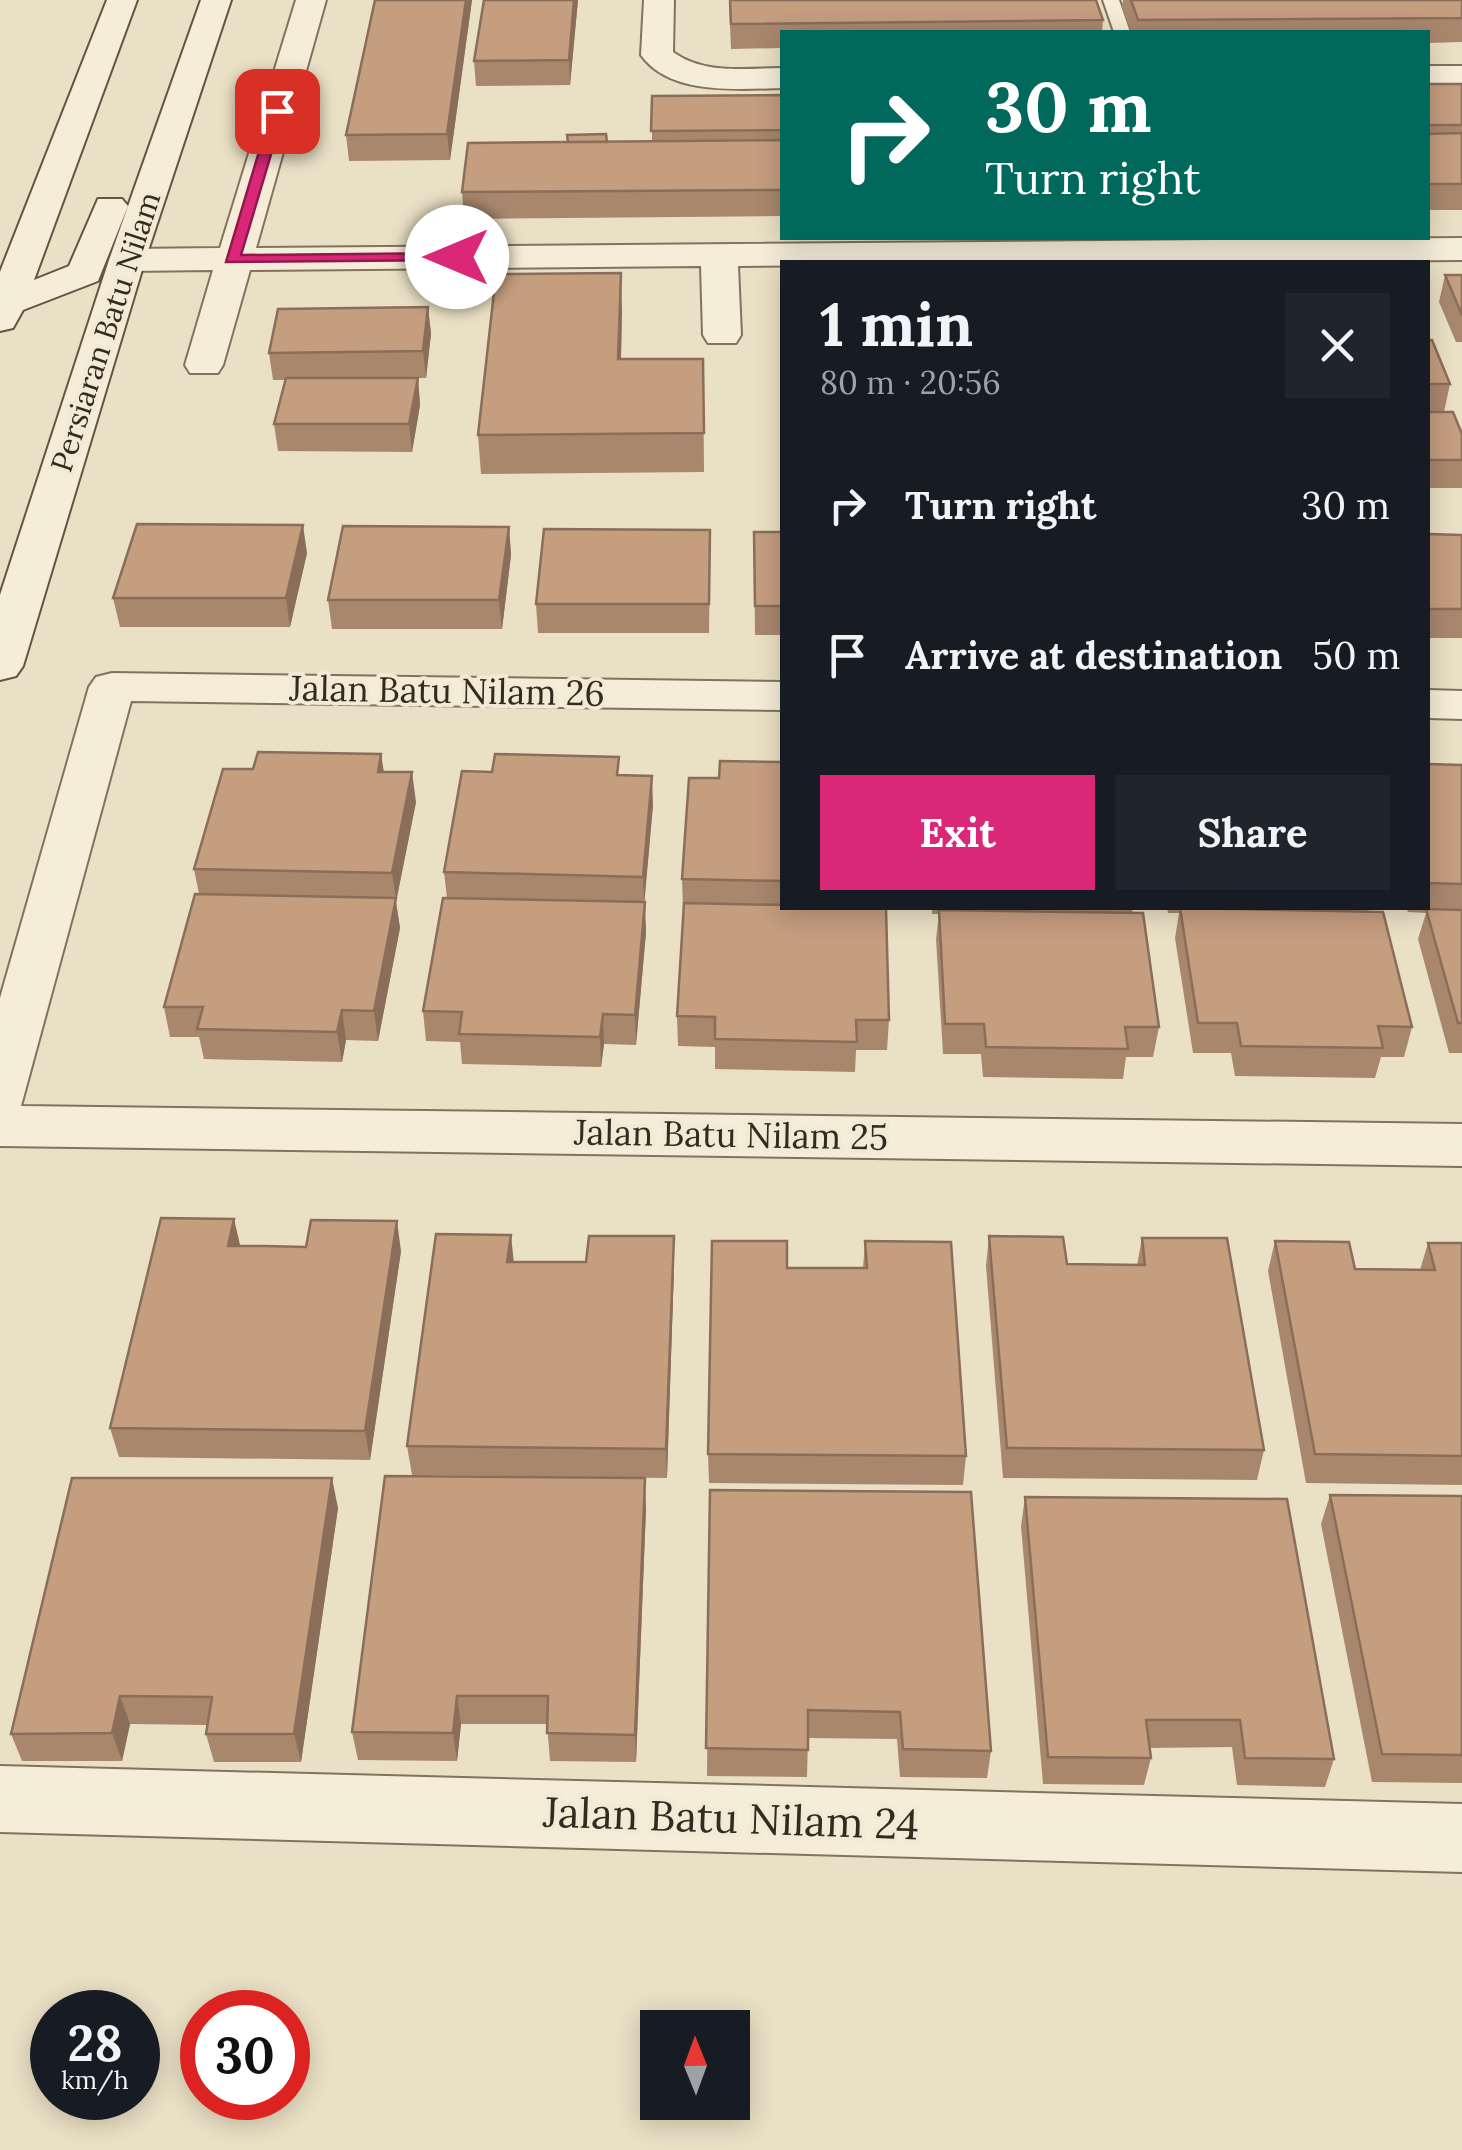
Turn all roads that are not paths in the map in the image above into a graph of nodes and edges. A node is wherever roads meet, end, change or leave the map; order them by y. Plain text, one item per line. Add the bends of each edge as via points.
1 (122, 0) edge
2 (216, 0) edge
3 (311, 0) edge
4 (660, 0) edge
5 (1111, 0) edge
6 (1121, 30) edge
7 (1430, 76) edge
8 (1462, 76) edge
9 (780, 78) edge
10 (174, 123) junction
11 (1462, 249) edge
12 (1180, 251) edge
13 (719, 255) junction
14 (232, 259) junction
15 (127, 260) junction
16 (3, 311) edge
17 (722, 336) dead end
18 (204, 365) dead end
19 (0, 666) edge
20 (780, 696) edge
21 (1430, 704) edge
22 (1462, 705) edge
23 (0, 1094) edge
24 (0, 1126) edge
25 (1462, 1145) edge
26 (0, 1799) edge
27 (1462, 1838) edge

1 - 16 street
2 - 10 street, Persiaran Batu Nilam
3 - 14 street
4 - 9 street via 657,55 672,69 705,78
5 - 6 lane
7 - 8 street
10 - 15 street, Persiaran Batu Nilam
10 - 16 street via 132,144 85,273
11 - 12 street
12 - 13 street
13 - 14 street
13 - 17 street
14 - 15 street
14 - 18 street
15 - 19 street, Persiaran Batu Nilam
20 - 23 street, Jalan Batu Nilam 26 via 112,686
21 - 22 street
24 - 25 street, Jalan Batu Nilam 25
26 - 27 street, Jalan Batu Nilam 24

